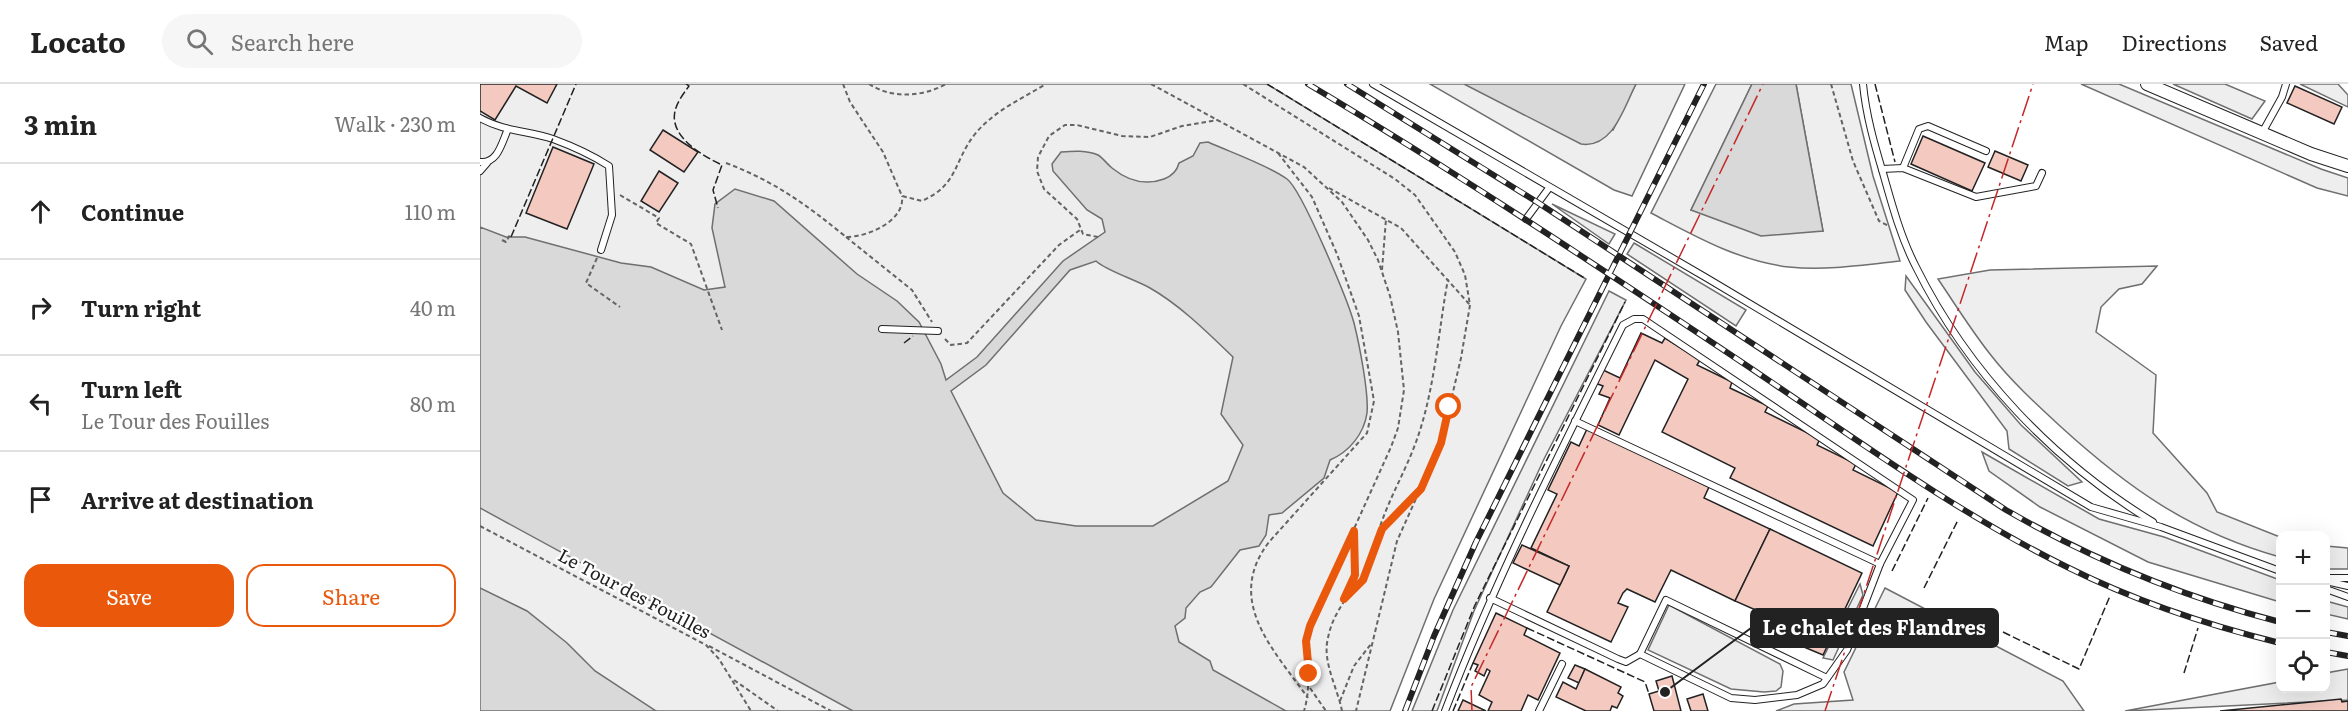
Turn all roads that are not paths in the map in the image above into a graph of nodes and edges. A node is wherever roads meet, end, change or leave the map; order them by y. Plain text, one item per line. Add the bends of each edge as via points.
1 (1373, 84) edge
2 (1863, 84) edge
3 (2147, 84) edge
4 (2286, 84) edge
5 (480, 118) edge
6 (508, 129) junction
7 (2262, 134) junction
8 (1986, 151) dead end
9 (483, 163) edge
10 (2348, 166) edge
11 (1903, 168) junction
12 (1882, 169) junction
13 (480, 171) edge
14 (2042, 173) dead end
15 (1549, 188) junction
16 (1526, 219) dead end
17 (601, 250) road end
18 (882, 328) dead end
19 (938, 331) road end
20 (1575, 422) junction
21 (2161, 527) junction
22 (1880, 564) junction
23 (2276, 570) edge
24 (2348, 578) edge
25 (2330, 579) edge
26 (2330, 581) edge
27 (2348, 586) edge
28 (2330, 592) edge
29 (2348, 597) edge
30 (1490, 598) junction
31 (1640, 654) junction
32 (1562, 664) dead end
33 (1827, 678) junction
34 (1445, 711) edge
35 (1539, 711) edge

1 - 15 lane
2 - 12 lane via 1866,116
3 - 7 street
4 - 7 lane
5 - 6 lane
6 - 9 lane via 495,158
6 - 17 lane via 553,139 609,166 612,215
7 - 10 street
8 - 11 lane via 1928,126 1919,129
9 - 13 lane
11 - 12 lane
11 - 14 lane via 1976,197 2036,186
12 - 21 lane via 1915,266 1947,322 2012,405 2087,476
15 - 16 lane
15 - 21 lane via 2091,507
18 - 19 lane
20 - 22 lane
20 - 22 lane via 1623,325 1643,319 1913,500
20 - 30 lane
21 - 23 lane
22 - 33 lane via 1847,650
24 - 25 lane
26 - 27 lane
28 - 29 lane
30 - 31 lane via 1626,662
30 - 34 lane
31 - 33 lane via 1731,698 1755,700 1797,695 1823,684
31 - 33 lane via 1666,600
32 - 35 lane

